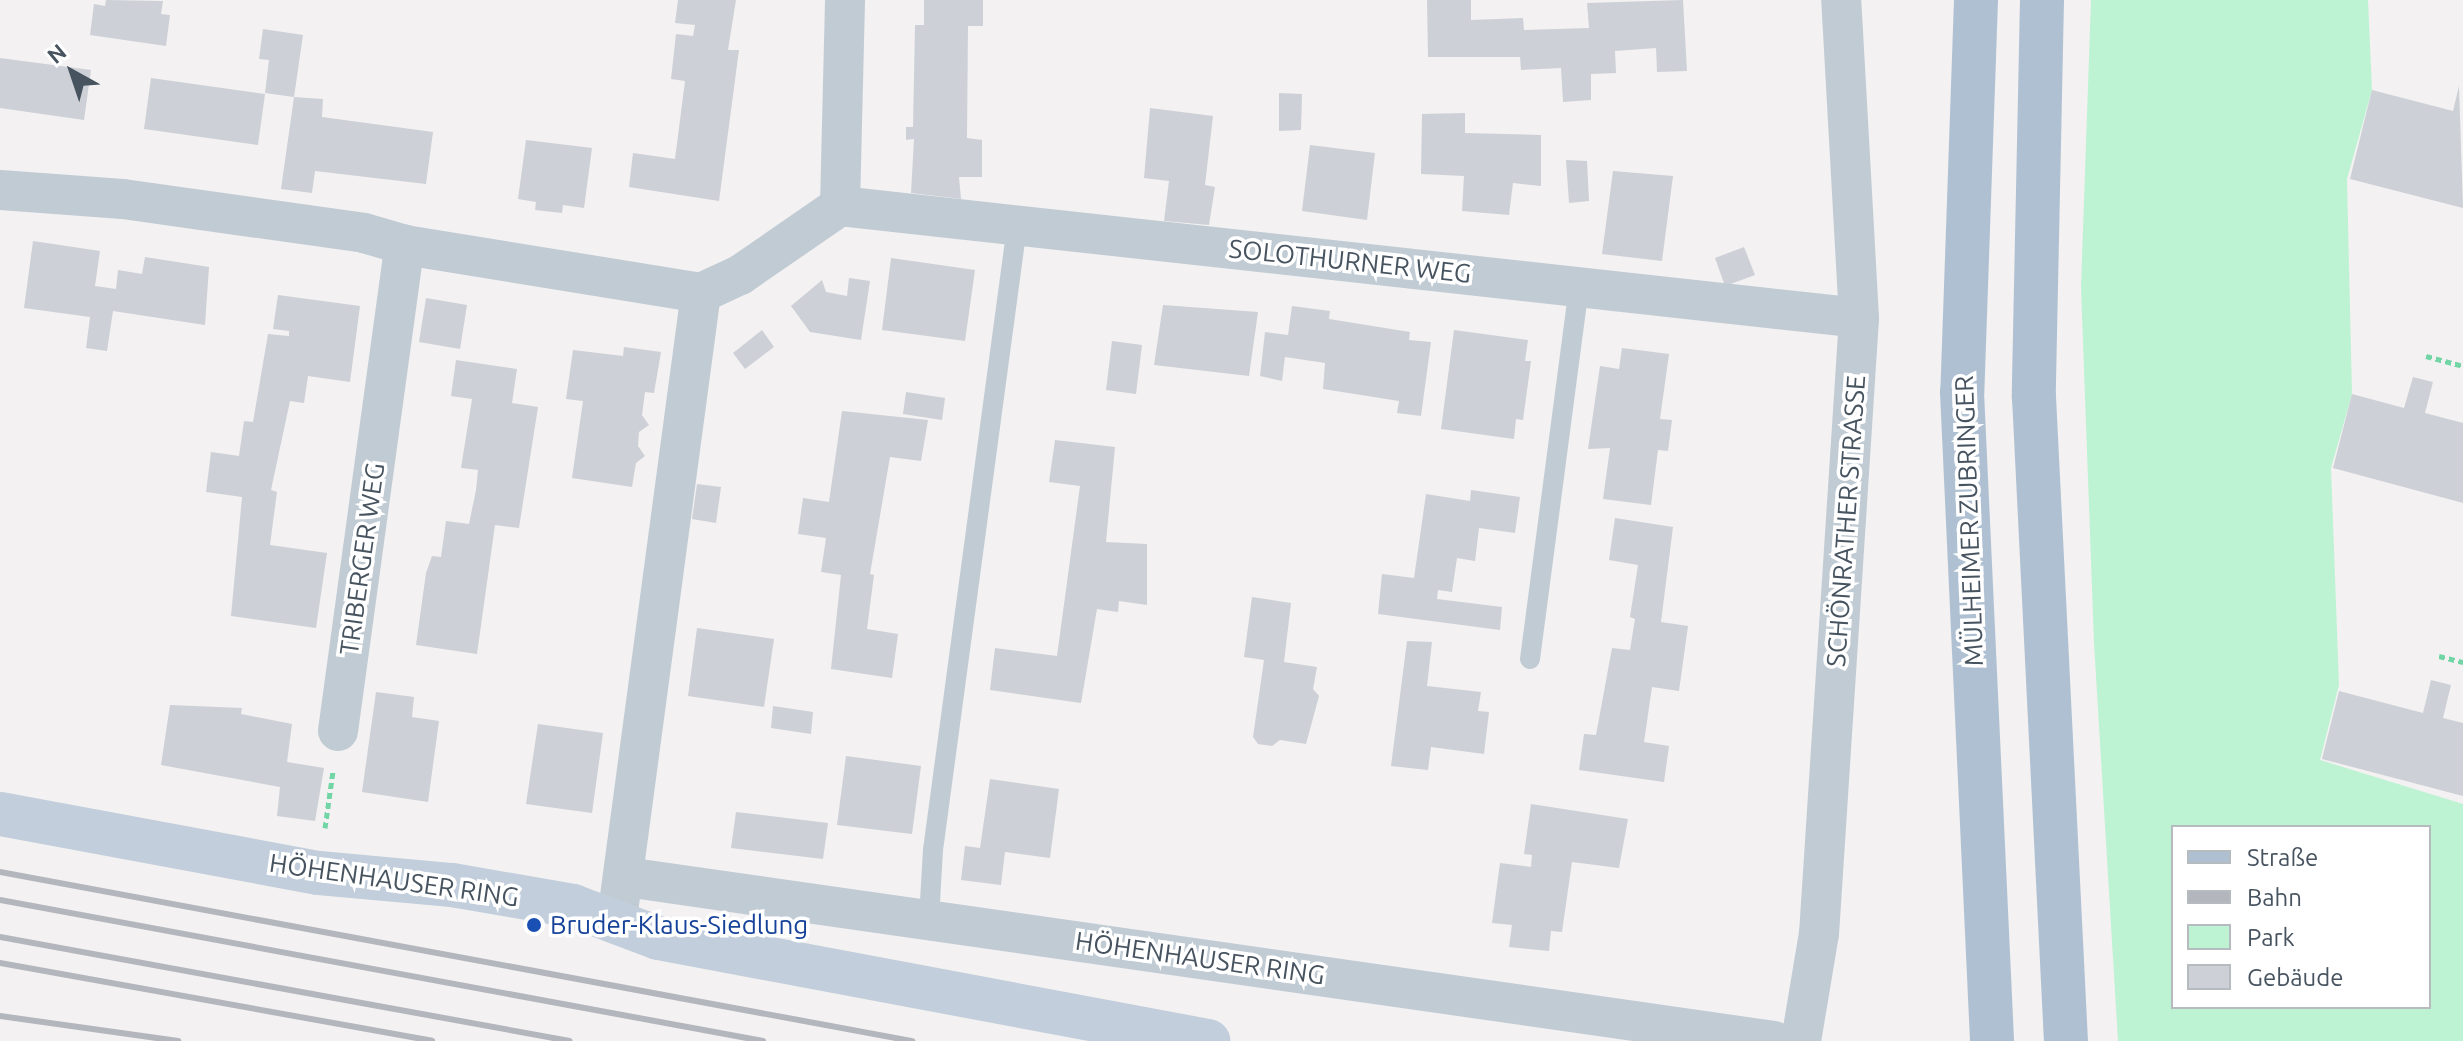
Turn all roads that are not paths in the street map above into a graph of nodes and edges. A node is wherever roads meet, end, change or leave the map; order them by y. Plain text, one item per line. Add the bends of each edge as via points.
1 (845, 0) edge
2 (1841, 0) edge
3 (1976, 0) edge
4 (2042, 0) edge
5 (0, 190) edge
6 (840, 206) junction
7 (1017, 226) junction
8 (405, 245) junction
9 (1579, 285) junction
10 (701, 293) junction
11 (1859, 318) junction
12 (1530, 659) dead end
13 (338, 731) road end
14 (0, 814) edge
15 (626, 877) junction
16 (929, 919) junction
17 (615, 921) junction
18 (1208, 1041) edge
19 (1774, 1041) edge
20 (1801, 1041) edge
21 (1992, 1041) edge
22 (2066, 1041) edge

1 - 6 street
2 - 11 street, SCHÖNRATHER STRASSE
3 - 21 main road, MÜLHEIMER ZUBRINGER via 1962,392
4 - 22 main road via 2034,397
5 - 8 street via 138,201 364,233
6 - 7 street, SOLOTHURNER WEG
6 - 10 street via 740,275
7 - 9 street, SOLOTHURNER WEG
7 - 16 lane via 933,850
8 - 10 street
8 - 13 street, TRIBERGER WEG
9 - 11 street, SOLOTHURNER WEG
9 - 12 lane
10 - 15 street
11 - 20 street, SCHÖNRATHER STRASSE via 1819,934
14 - 17 street, HÖHENHAUSER RING via 319,873 452,885 573,906
15 - 16 street, HÖHENHAUSER RING
15 - 17 street
16 - 19 street, HÖHENHAUSER RING
17 - 18 street, HÖHENHAUSER RING via 658,938

